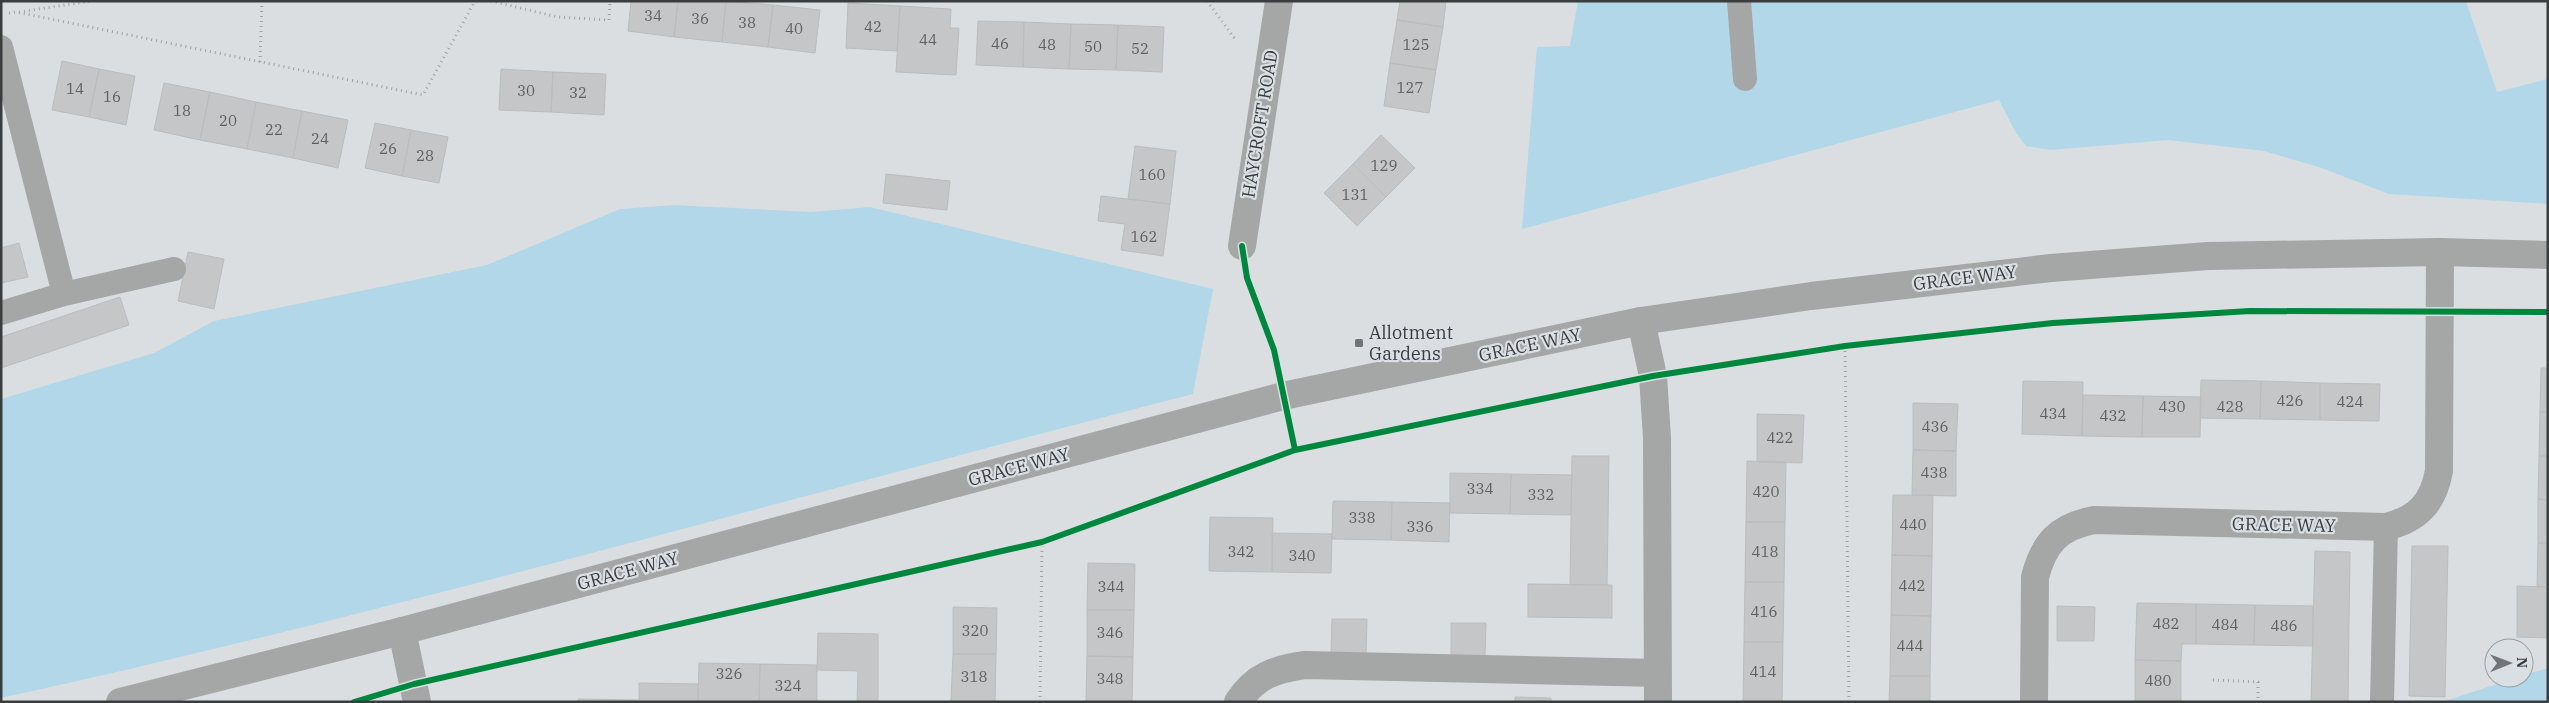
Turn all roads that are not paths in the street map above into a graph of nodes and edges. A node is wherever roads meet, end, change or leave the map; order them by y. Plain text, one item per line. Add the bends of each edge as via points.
1 (1279, 1) edge
2 (1739, 1) edge
3 (1, 47) edge
4 (1745, 78) dead end
5 (1242, 246) dead end
6 (2440, 252) junction
7 (2548, 255) edge
8 (174, 269) dead end
9 (64, 294) junction
10 (1, 313) edge
11 (1641, 321) junction
12 (2386, 527) junction
13 (402, 631) junction
14 (1658, 673) junction
15 (120, 702) edge
16 (418, 702) edge
17 (1238, 702) edge
18 (1658, 702) edge
19 (2034, 702) edge
20 (2382, 702) edge

1 - 5 street, HAYCROFT ROAD
2 - 4 lane
3 - 9 lane
6 - 7 street, GRACE WAY
6 - 11 street, GRACE WAY via 2208,256 2051,268 1811,296
6 - 12 street, GRACE WAY via 2437,480 2435,490 2416,515 2404,523
8 - 9 lane
9 - 10 lane
11 - 13 street, GRACE WAY via 1284,396
11 - 14 street via 1653,376 1657,438
12 - 19 street, GRACE WAY via 2094,520 2065,530 2050,542 2040,558 2035,577
12 - 20 lane
13 - 15 street, GRACE WAY
13 - 16 street
14 - 17 street via 1305,665 1270,672 1255,680
14 - 18 street

